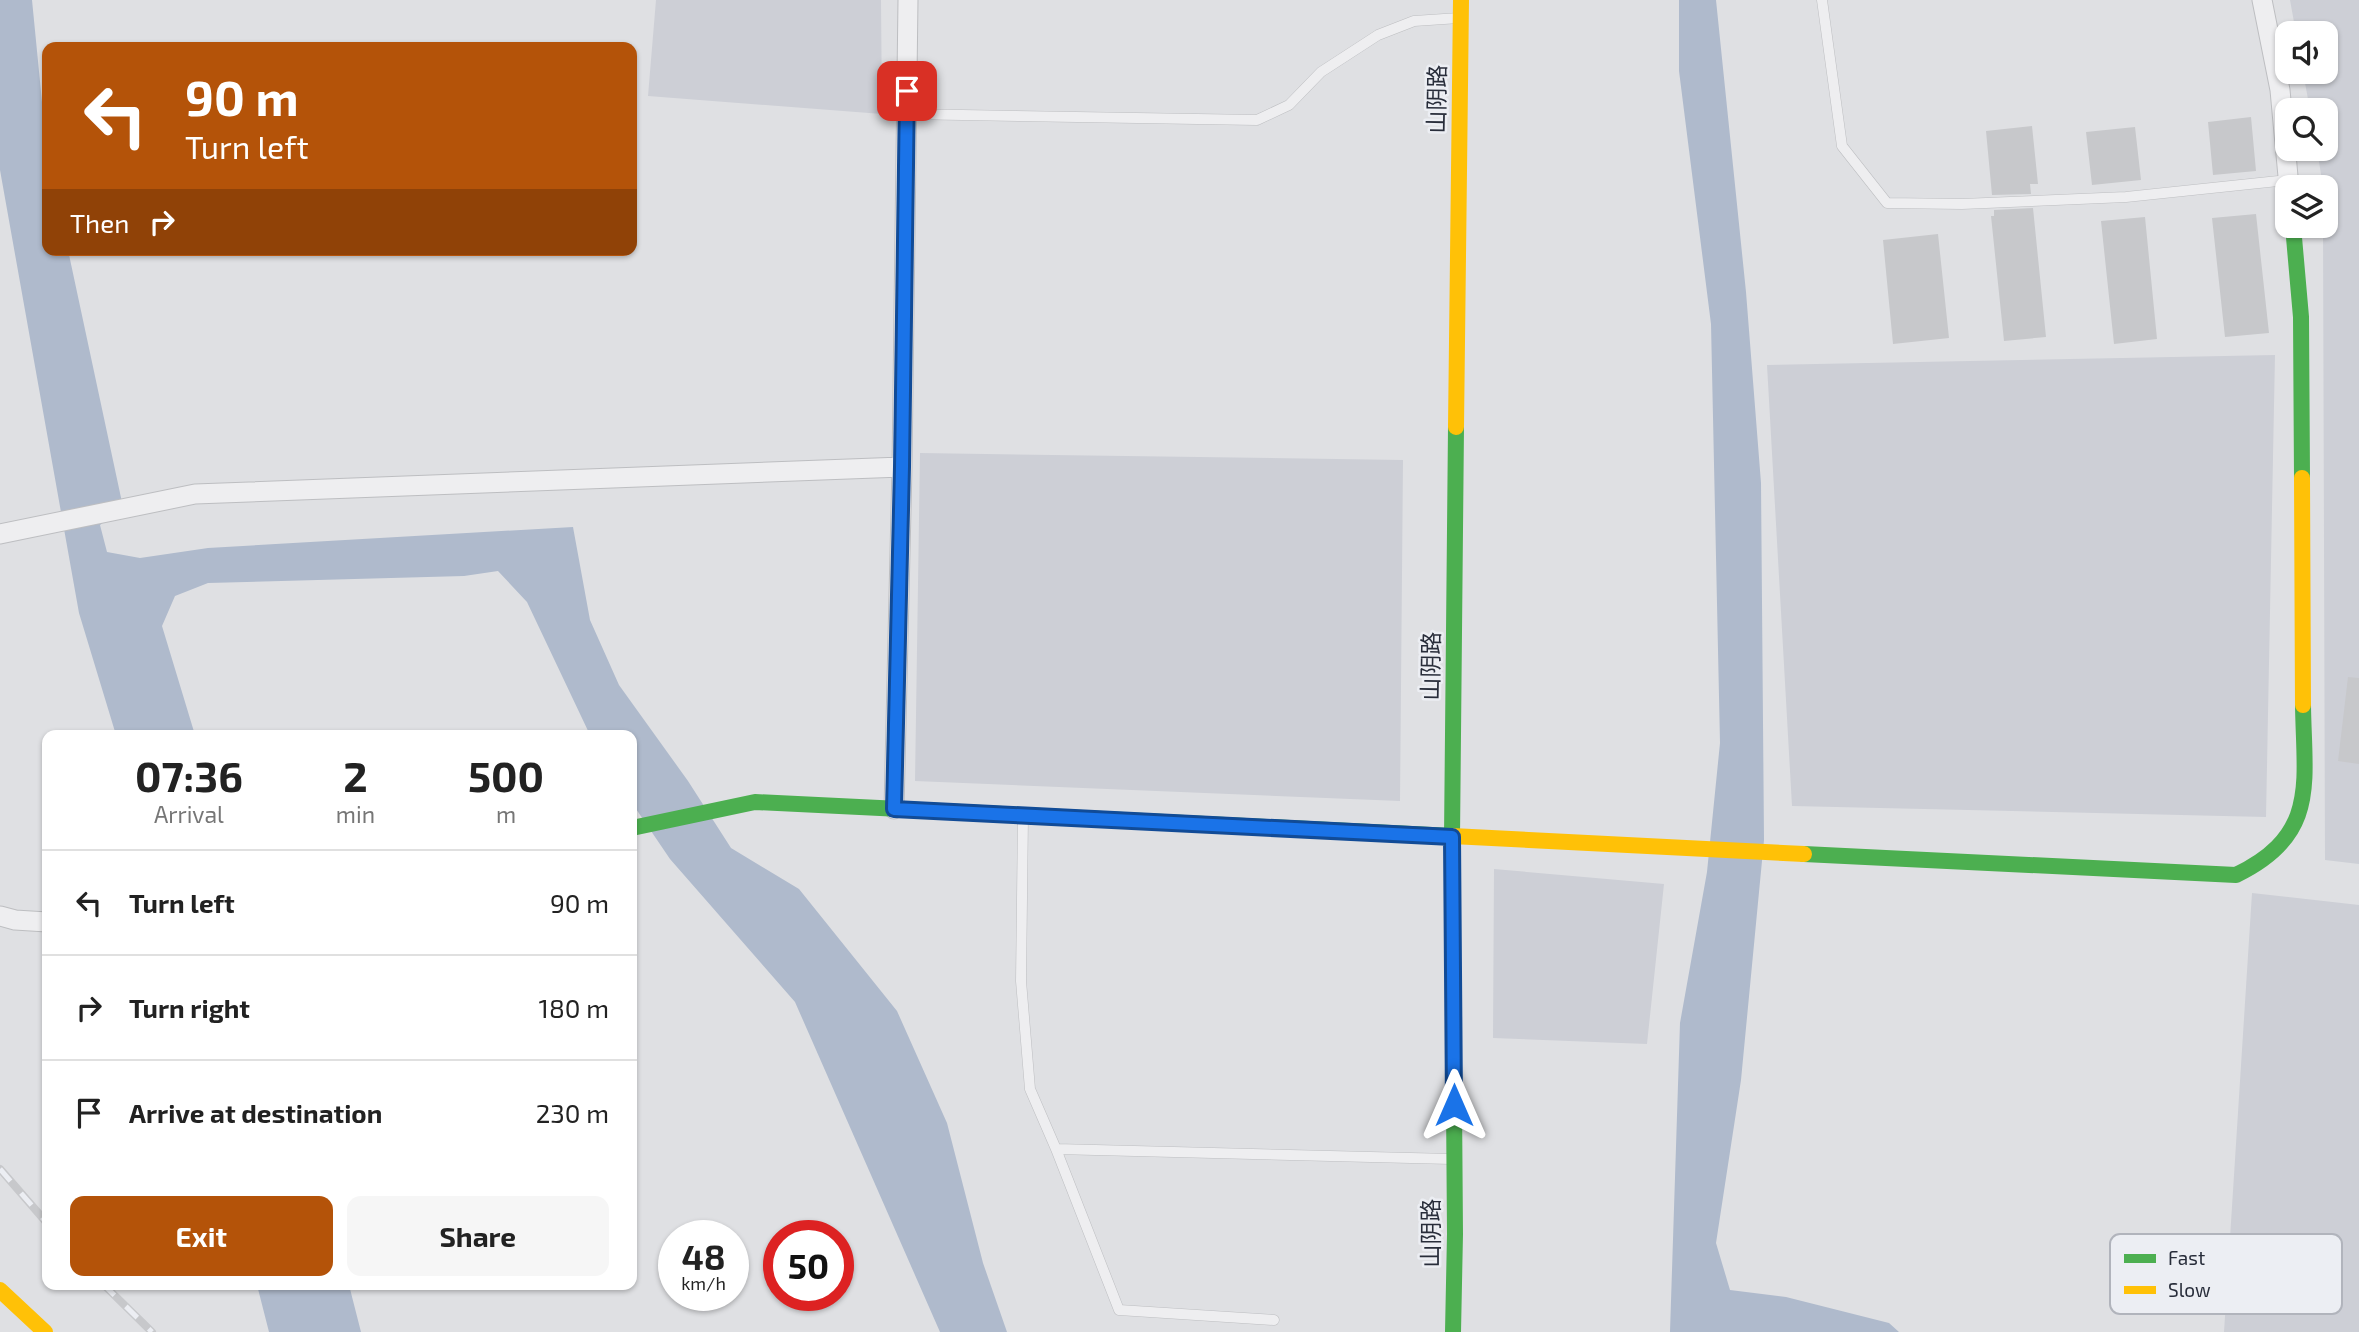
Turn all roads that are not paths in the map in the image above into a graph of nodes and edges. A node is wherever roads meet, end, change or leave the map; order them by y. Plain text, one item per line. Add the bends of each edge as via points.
1 (908, 0) edge
2 (1461, 0) edge
3 (1822, 0) edge
4 (2262, 0) edge
5 (1461, 18) junction
6 (906, 114) junction
7 (2288, 175) edge
8 (2275, 185) edge
9 (2294, 238) edge
10 (902, 467) junction
11 (0, 534) edge
12 (894, 809) junction
13 (1023, 816) junction
14 (637, 827) edge
15 (1452, 837) junction
16 (0, 916) edge
17 (42, 922) edge
18 (1056, 1149) junction
19 (1454, 1159) junction
20 (0, 1290) edge
21 (1274, 1320) dead end
22 (45, 1332) edge
23 (1453, 1332) edge

1 - 6 street
2 - 5 street, 山阴路
3 - 8 lane via 1842,146 1887,203 2126,197
4 - 7 street via 2280,90
5 - 6 lane via 1414,21 1378,35 1321,72 1289,105 1257,120
5 - 15 street, 山阴路
6 - 10 street
9 - 15 street via 2301,317 2304,796 2297,822 2282,846 2262,864 2236,875
10 - 11 street via 195,494
10 - 12 street
12 - 13 street
12 - 14 street via 754,802
13 - 15 street
13 - 18 lane via 1021,981 1030,1089
15 - 19 street, 山阴路
16 - 17 street
18 - 19 lane
18 - 21 lane via 1119,1310
19 - 23 street, 山阴路
20 - 22 street

